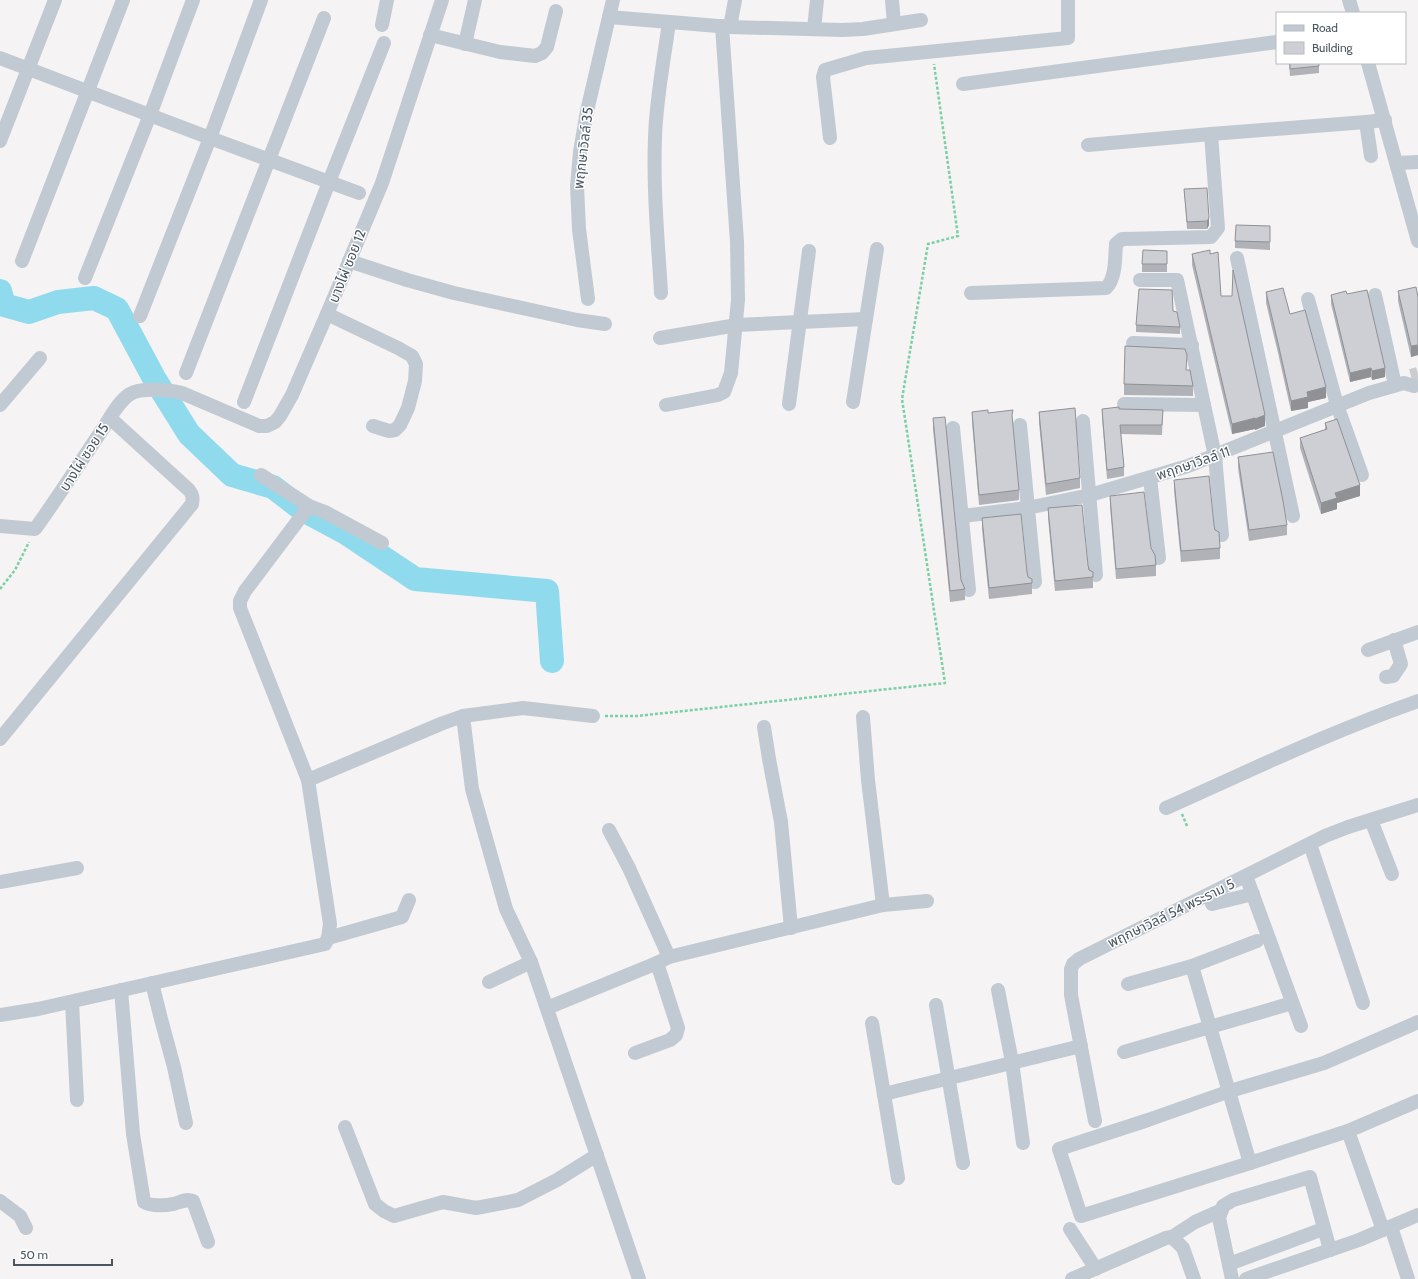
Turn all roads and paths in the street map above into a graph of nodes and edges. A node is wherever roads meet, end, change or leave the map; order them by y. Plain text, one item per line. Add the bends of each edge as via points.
1 (55, 0) edge
2 (123, 0) edge
3 (193, 0) edge
4 (261, 0) edge
5 (388, 0) edge
6 (442, 0) edge
7 (475, 0) edge
8 (613, 0) edge
9 (735, 0) edge
10 (817, 0) edge
11 (892, 0) edge
12 (1068, 0) edge
13 (1349, 0) edge
14 (556, 11) dead end
15 (1353, 12) edge
16 (609, 17) junction
17 (324, 18) dead end
18 (921, 20) dead end
19 (669, 22) junction
20 (894, 24) junction
21 (382, 25) dead end
22 (726, 27) junction
23 (814, 29) junction
24 (430, 35) junction
25 (1276, 42) edge
26 (384, 43) dead end
27 (465, 44) junction
28 (932, 52) junction
29 (0, 58) edge
30 (1368, 64) edge
31 (28, 69) junction
32 (964, 84) dead end
33 (87, 91) junction
34 (150, 115) junction
35 (1385, 120) junction
36 (1366, 122) junction
37 (1211, 134) junction
38 (210, 138) junction
39 (830, 138) dead end
40 (0, 141) edge
41 (1088, 145) dead end
42 (1371, 156) dead end
43 (268, 159) junction
44 (1418, 162) edge
45 (1397, 163) junction
46 (328, 182) junction
47 (359, 193) dead end
48 (1418, 241) edge
49 (877, 249) dead end
50 (809, 251) dead end
51 (1237, 258) dead end
52 (22, 261) dead end
53 (349, 261) junction
54 (85, 278) dead end
55 (1140, 280) dead end
56 (661, 293) dead end
57 (971, 293) dead end
58 (1375, 294) dead end
59 (588, 299) dead end
60 (1308, 299) dead end
61 (328, 314) junction
62 (140, 316) dead end
63 (866, 319) junction
64 (800, 322) junction
65 (605, 324) dead end
66 (737, 325) junction
67 (660, 338) dead end
68 (1134, 343) dead end
69 (1192, 345) junction
70 (40, 358) dead end
71 (186, 373) dead end
72 (173, 390) joint
73 (244, 402) dead end
74 (853, 402) dead end
75 (789, 404) dead end
76 (1124, 404) dead end
77 (0, 405) edge
78 (666, 405) dead end
79 (1204, 405) junction
80 (1337, 405) junction
81 (110, 418) junction
82 (1083, 421) dead end
83 (1020, 425) dead end
84 (373, 426) dead end
85 (953, 428) dead end
86 (1275, 432) junction
87 (1215, 456) junction
88 (261, 475) dead end
89 (1362, 476) dead end
90 (1150, 478) junction
91 (1090, 495) junction
92 (1027, 508) junction
93 (305, 512) junction
94 (963, 516) junction
95 (1293, 516) dead end
96 (0, 526) edge
97 (35, 529) junction
98 (1222, 535) dead end
99 (382, 542) dead end
100 (1159, 558) dead end
101 (1096, 575) dead end
102 (1035, 582) dead end
103 (0, 589) edge
104 (969, 590) dead end
105 (1418, 632) edge
106 (1394, 640) junction
107 (1368, 650) dead end
108 (1386, 677) dead end
109 (1418, 701) edge
110 (463, 716) junction
111 (593, 716) joint
112 (863, 717) dead end
113 (764, 727) dead end
114 (0, 739) edge
115 (308, 780) junction
116 (1418, 805) edge
117 (1166, 808) dead end
118 (1371, 820) junction
119 (608, 830) dead end
120 (1310, 844) junction
121 (77, 868) dead end
122 (1392, 874) dead end
123 (1246, 876) junction
124 (0, 882) edge
125 (1253, 894) junction
126 (409, 900) dead end
127 (926, 901) dead end
128 (1212, 904) dead end
129 (883, 905) junction
130 (792, 928) junction
131 (328, 938) junction
132 (1257, 941) dead end
133 (663, 960) junction
134 (532, 962) junction
135 (1192, 966) junction
136 (489, 982) dead end
137 (152, 984) junction
138 (1128, 984) dead end
139 (121, 990) junction
140 (998, 990) dead end
141 (72, 1002) junction
142 (1363, 1002) dead end
143 (1289, 1004) dead end
144 (936, 1005) dead end
145 (547, 1008) junction
146 (0, 1015) edge
147 (1418, 1022) edge
148 (872, 1024) dead end
149 (1301, 1026) dead end
150 (1211, 1028) junction
151 (1081, 1046) junction
152 (1124, 1052) dead end
153 (635, 1053) dead end
154 (1012, 1062) junction
155 (948, 1078) junction
156 (1230, 1090) junction
157 (884, 1094) junction
158 (77, 1100) dead end
159 (1418, 1101) edge
160 (1095, 1121) dead end
161 (186, 1123) dead end
162 (345, 1127) dead end
163 (1348, 1131) junction
164 (1023, 1143) dead end
165 (597, 1155) junction
166 (963, 1162) dead end
167 (1250, 1163) junction
168 (898, 1178) dead end
169 (0, 1201) edge
170 (1222, 1210) junction
171 (1418, 1215) edge
172 (26, 1228) dead end
173 (1387, 1228) junction
174 (1070, 1229) dead end
175 (1323, 1229) junction
176 (1172, 1237) junction
177 (208, 1242) dead end
178 (1330, 1250) junction
179 (1229, 1264) junction
180 (1096, 1269) junction
181 (639, 1279) edge
182 (1072, 1279) edge
183 (1194, 1279) edge
184 (1232, 1279) edge
185 (1246, 1279) edge
186 (1408, 1279) edge

1 - 31 street
2 - 33 street
3 - 34 street
4 - 38 street
5 - 21 street
6 - 24 street, บางไผ่ ซอย 12
7 - 27 street
8 - 16 street, พฤกษาวิลล์ 35
9 - 22 street
10 - 23 street
11 - 20 street
12 - 28 street via 1068,38
13 - 15 street
14 - 27 street via 547,47 535,56
16 - 19 street
16 - 59 street, พฤกษาวิลล์ 35 via 587,111 577,186 579,228
17 - 43 street
18 - 20 street
19 - 22 street
19 - 56 street via 655,136 655,194
20 - 23 street via 856,29
22 - 23 street
22 - 66 street via 737,242
24 - 27 street
24 - 53 street, บางไผ่ ซอย 12 via 382,183
25 - 32 street
26 - 46 street
28 - 39 street via 866,58 824,70
28 - 111 path via 958,236 928,244 902,399 945,683 637,716
29 - 31 street
30 - 35 street
31 - 33 street
31 - 40 street
33 - 34 street
33 - 52 street
34 - 38 street
34 - 54 street
35 - 36 street
35 - 45 street
36 - 37 street
36 - 42 street
37 - 41 street
37 - 57 street via 1218,228 1211,237 1122,239 1116,244 1112,278 1106,288
38 - 43 street
38 - 62 street
43 - 46 street
43 - 71 street
44 - 45 street
45 - 48 street
46 - 47 street
46 - 73 street
49 - 63 street
50 - 64 street
51 - 86 street
53 - 61 street, บางไผ่ ซอย 12
53 - 65 street via 454,292
55 - 69 street via 1174,274
58 - 80 street, พฤกษาวิลล์ 11 via 1406,382
60 - 80 street
61 - 72 street, บางไผ่ ซอย 12 via 292,395 280,416 267,426 259,426
61 - 84 street via 398,348 412,356 416,364 415,381 408,408 400,425 389,431
63 - 64 street
63 - 74 street
64 - 66 street
64 - 75 street
66 - 67 street
66 - 78 street via 731,373 724,392
68 - 69 street
69 - 79 street
70 - 77 street
72 - 81 street, บางไผ่ ซอย 15 via 138,390 123,400
76 - 79 street
79 - 87 street
80 - 86 street, พฤกษาวิลล์ 11
80 - 89 street
81 - 97 street, บางไผ่ ซอย 15
81 - 114 street via 189,490 192,494 192,504
82 - 91 street
83 - 92 street
85 - 94 street
86 - 87 street, พฤกษาวิลล์ 11
86 - 95 street
87 - 90 street, พฤกษาวิลล์ 11
87 - 98 street
88 - 93 street
90 - 91 street, พฤกษาวิลล์ 11
90 - 100 street
91 - 92 street, พฤกษาวิลล์ 11
91 - 101 street
92 - 94 street, พฤกษาวิลล์ 11
92 - 102 street
93 - 99 street via 325,512
93 - 115 street via 245,592 240,601 240,608
94 - 104 street
96 - 97 street
97 - 103 path via 15,570
105 - 106 street
106 - 107 street
106 - 108 street via 1402,664 1393,676
109 - 117 street via 1300,747
110 - 111 street via 523,708
110 - 115 street
110 - 134 street via 472,789 506,909
112 - 129 street
113 - 130 street via 781,822
115 - 131 street via 330,924
116 - 118 street, พฤกษาวิลล์ 54 พระราม 5
118 - 120 street, พฤกษาวิลล์ 54 พระราม 5
118 - 122 street
119 - 133 street via 629,868
120 - 123 street, พฤกษาวิลล์ 54 พระราม 5
120 - 142 street
121 - 124 street
123 - 125 street
123 - 151 street, พฤกษาวิลล์ 54 พระราม 5 via 1086,955 1073,964 1071,995
125 - 128 street
125 - 149 street
126 - 131 street via 402,918
127 - 129 street
129 - 130 street
130 - 133 street
131 - 137 street via 325,944 319,946
132 - 135 street
133 - 145 street
133 - 153 street via 678,1028 676,1035 670,1040
134 - 136 street
134 - 145 street
135 - 138 street
135 - 150 street
137 - 139 street
137 - 161 street
139 - 141 street
139 - 177 street via 133,1134 144,1202 148,1205 171,1205 190,1199
140 - 154 street
141 - 146 street
141 - 158 street
143 - 150 street
144 - 155 street
145 - 165 street
147 - 156 street via 1324,1063
148 - 157 street
150 - 152 street
150 - 156 street
151 - 154 street
151 - 160 street, พฤกษาวิลล์ 54 พระราม 5
154 - 155 street
154 - 164 street
155 - 157 street
155 - 166 street
156 - 167 street
156 - 167 street via 1059,1149 1081,1216
157 - 168 street
159 - 163 street
162 - 165 street via 375,1204 394,1216 443,1202 476,1208 518,1200
163 - 167 street
163 - 173 street
165 - 181 street
169 - 172 street via 20,1216
170 - 175 street via 1223,1206 1233,1200 1310,1177
170 - 176 street via 1195,1222
170 - 179 street via 1219,1218
171 - 173 street
173 - 178 street
173 - 186 street
174 - 180 street
175 - 178 street
175 - 179 street
176 - 180 street
176 - 183 street via 1183,1248
178 - 185 street
179 - 184 street
180 - 182 street

